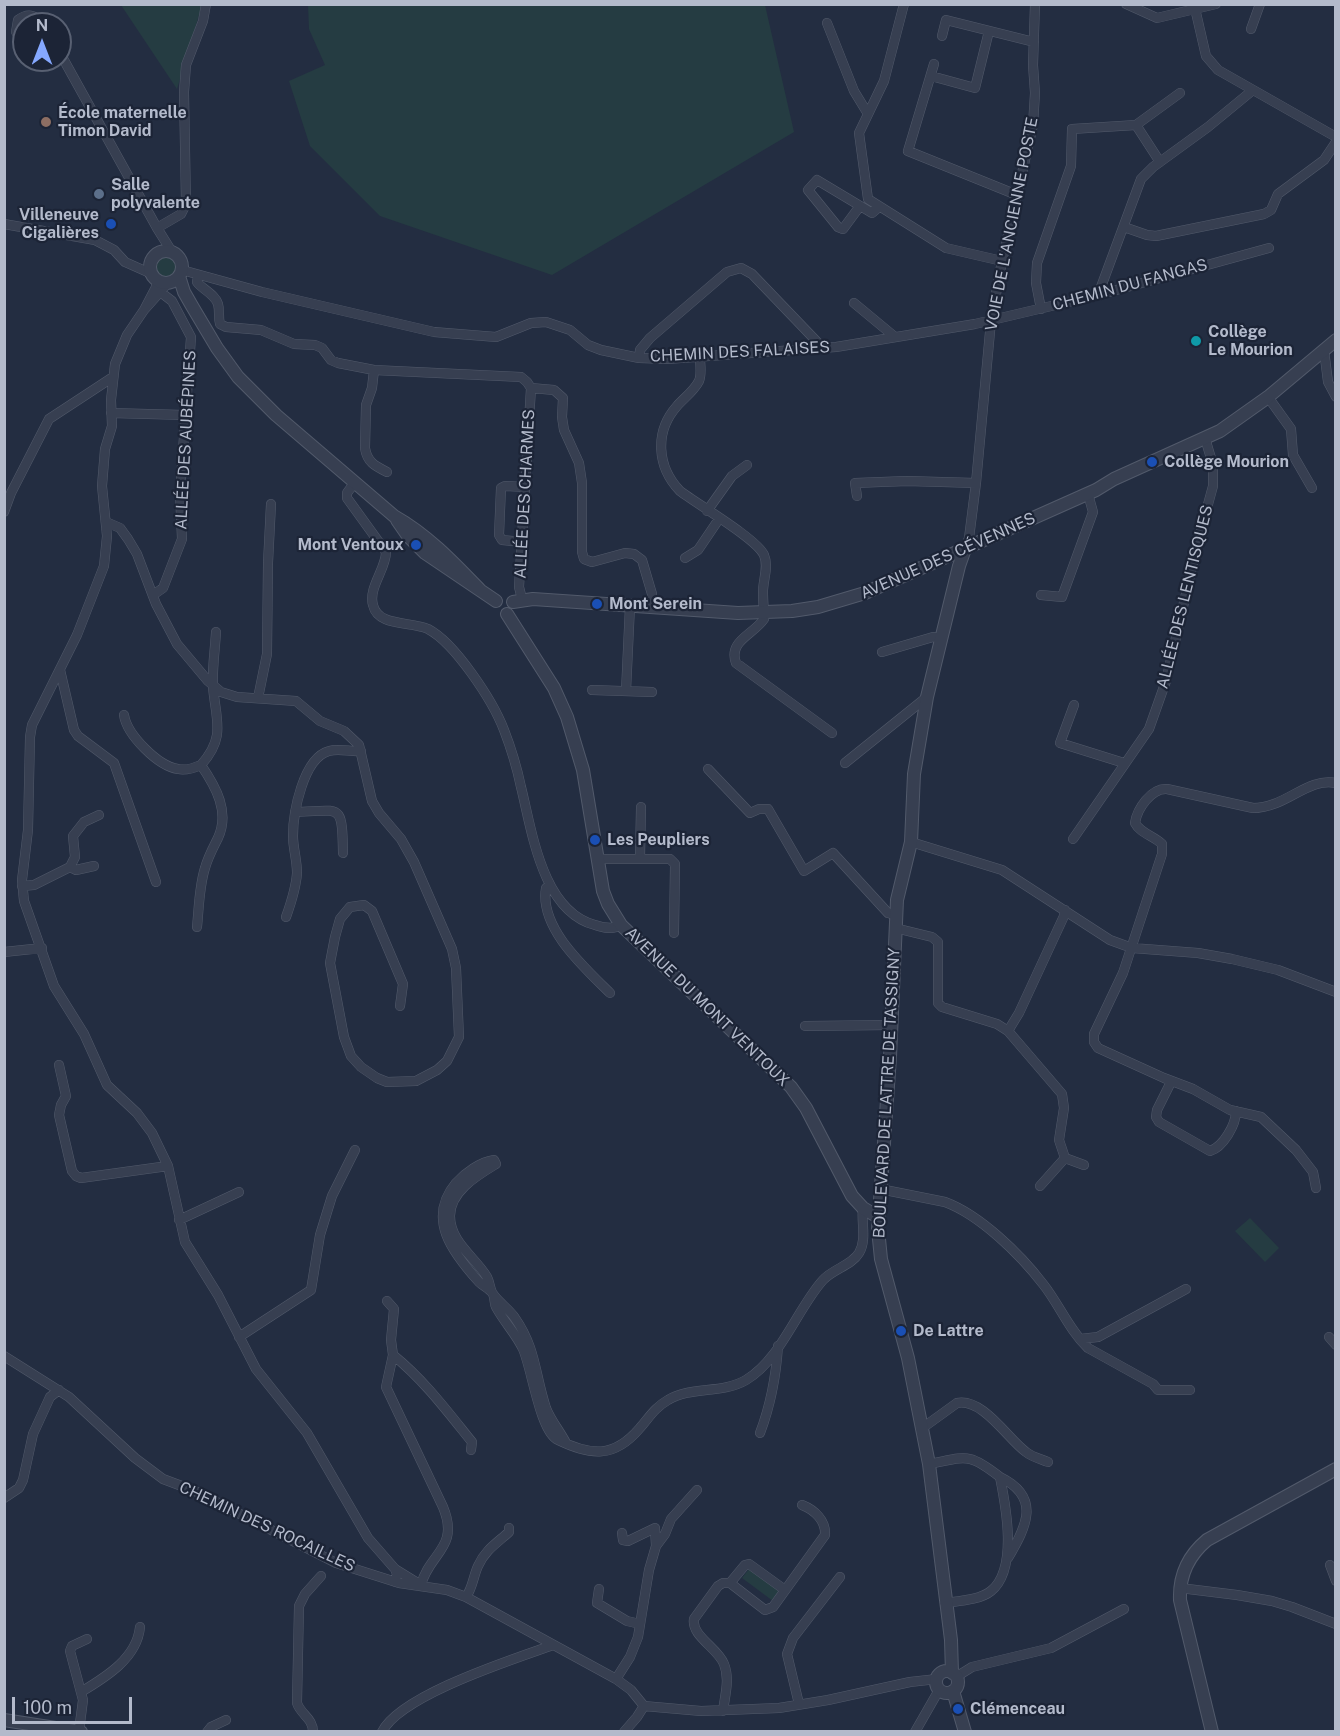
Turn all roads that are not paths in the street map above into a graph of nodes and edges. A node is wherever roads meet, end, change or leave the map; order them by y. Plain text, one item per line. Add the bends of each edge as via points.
1 (206, 4) edge
2 (904, 4) edge
3 (1035, 4) edge
4 (1126, 4) edge
5 (1216, 4) edge
6 (1260, 4) edge
7 (1194, 8) edge
8 (827, 24) dead end
9 (1251, 29) dead end
10 (989, 31) junction
11 (942, 36) dead end
12 (1034, 42) junction
13 (934, 64) dead end
14 (71, 72) edge
15 (931, 76) junction
16 (1253, 90) junction
17 (1180, 93) dead end
18 (868, 114) junction
19 (1136, 126) junction
20 (1335, 137) edge
21 (1335, 142) edge
22 (1160, 162) junction
23 (1017, 195) junction
24 (860, 206) junction
25 (879, 207) junction
26 (4, 224) edge
27 (1124, 227) junction
28 (157, 228) junction
29 (166, 247) junction
30 (1269, 248) dead end
31 (1002, 261) junction
32 (198, 276) junction
33 (162, 278) junction
34 (1098, 295) junction
35 (854, 303) dead end
36 (1041, 309) junction
37 (991, 321) junction
38 (895, 337) junction
39 (1335, 340) edge
40 (823, 348) junction
41 (1324, 350) junction
42 (700, 357) junction
43 (639, 358) junction
44 (374, 370) junction
45 (113, 377) junction
46 (531, 388) junction
47 (1268, 397) junction
48 (1335, 397) edge
49 (111, 413) junction
50 (185, 415) junction
51 (1205, 438) junction
52 (747, 465) dead end
53 (387, 472) dead end
54 (355, 482) junction
55 (976, 483) junction
56 (526, 487) junction
57 (1312, 488) dead end
58 (1088, 494) junction
59 (857, 496) dead end
60 (271, 504) dead end
61 (706, 511) junction
62 (4, 512) edge
63 (719, 519) junction
64 (106, 522) junction
65 (523, 542) junction
66 (965, 549) junction
67 (685, 558) dead end
68 (153, 595) junction
69 (1041, 595) dead end
70 (518, 600) junction
71 (496, 601) junction
72 (630, 606) junction
73 (652, 608) junction
74 (764, 613) junction
75 (507, 614) junction
76 (216, 632) dead end
77 (941, 638) junction
78 (882, 652) dead end
79 (60, 670) junction
80 (213, 685) junction
81 (592, 690) dead end
82 (626, 691) junction
83 (652, 692) dead end
84 (927, 697) junction
85 (258, 698) junction
86 (1074, 705) dead end
87 (124, 715) dead end
88 (832, 733) dead end
89 (361, 751) junction
90 (845, 763) dead end
91 (1124, 763) junction
92 (201, 765) junction
93 (708, 769) dead end
94 (1335, 783) edge
95 (641, 807) dead end
96 (296, 812) junction
97 (99, 815) dead end
98 (1073, 839) dead end
99 (911, 842) junction
100 (343, 853) dead end
101 (598, 858) junction
102 (640, 858) junction
103 (94, 866) dead end
104 (70, 867) junction
105 (156, 882) dead end
106 (550, 885) junction
107 (22, 886) junction
108 (1065, 910) junction
109 (895, 915) junction
110 (286, 917) dead end
111 (621, 925) junction
112 (198, 927) dead end
113 (895, 928) junction
114 (674, 933) dead end
115 (42, 948) junction
116 (1132, 948) junction
117 (4, 952) edge
118 (1335, 992) edge
119 (610, 993) dead end
120 (400, 1006) dead end
121 (892, 1025) junction
122 (805, 1026) dead end
123 (1008, 1031) junction
124 (59, 1065) dead end
125 (1171, 1082) junction
126 (1236, 1111) junction
127 (355, 1150) dead end
128 (1065, 1158) junction
129 (1084, 1165) dead end
130 (168, 1166) junction
131 (1040, 1186) dead end
132 (1316, 1188) dead end
133 (880, 1189) junction
134 (239, 1192) dead end
135 (863, 1208) junction
136 (878, 1217) junction
137 (179, 1220) junction
138 (1186, 1289) dead end
139 (493, 1294) junction
140 (387, 1300) dead end
141 (239, 1337) junction
142 (1080, 1339) junction
143 (778, 1346) junction
144 (393, 1355) junction
145 (4, 1356) edge
146 (59, 1390) junction
147 (1190, 1390) dead end
148 (921, 1429) junction
149 (760, 1433) dead end
150 (471, 1450) dead end
151 (1048, 1462) dead end
152 (929, 1464) junction
153 (1335, 1469) edge
154 (1000, 1477) junction
155 (697, 1490) dead end
156 (4, 1497) edge
157 (802, 1505) dead end
158 (509, 1528) dead end
159 (622, 1533) dead end
160 (656, 1546) junction
161 (1008, 1558) junction
162 (1330, 1565) dead end
163 (395, 1569) junction
164 (321, 1576) dead end
165 (840, 1577) dead end
166 (1335, 1581) edge
167 (395, 1582) junction
168 (730, 1583) junction
169 (421, 1585) junction
170 (1180, 1588) junction
171 (599, 1589) dead end
172 (785, 1590) junction
173 (466, 1597) junction
174 (945, 1603) junction
175 (1124, 1609) dead end
176 (639, 1624) junction
177 (1335, 1624) edge
178 (140, 1627) dead end
179 (87, 1639) dead end
180 (553, 1645) junction
181 (954, 1675) junction
182 (616, 1678) junction
183 (938, 1684) junction
184 (953, 1691) junction
185 (81, 1692) junction
186 (799, 1704) junction
187 (644, 1706) junction
188 (723, 1711) junction
189 (4, 1720) edge
190 (226, 1720) dead end
191 (80, 1731) edge
192 (207, 1731) edge
193 (313, 1731) edge
194 (382, 1731) edge
195 (624, 1731) edge
196 (915, 1731) edge
197 (965, 1731) edge
198 (1212, 1731) edge

1 - 28 street via 186,65 186,204 181,214
2 - 18 street via 884,81
3 - 12 street, VOIE DE L'ANCIENNE POSTE
4 - 7 street via 1157,18
5 - 7 street
6 - 9 street
7 - 16 street via 1206,56 1218,70
8 - 18 street via 854,91
10 - 11 street via 946,20
10 - 12 street
10 - 15 street via 975,88
12 - 23 street, VOIE DE L'ANCIENNE POSTE via 1033,125
13 - 15 street
14 - 28 street
15 - 23 street via 908,152
16 - 20 street
16 - 22 street
17 - 19 street
18 - 25 street via 859,139 868,199
19 - 22 street
19 - 36 street via 1072,129 1071,166 1037,263
21 - 27 street via 1324,160 1278,194 1271,210 1264,214 1156,236
22 - 27 street via 1141,179
23 - 31 street, VOIE DE L'ANCIENNE POSTE
24 - 24 street via 817,180 808,190 843,230
24 - 25 street via 872,213
25 - 31 street via 946,248
26 - 33 street, CHEMIN DES FALAISES via 95,240 114,250 125,262
27 - 34 street
28 - 29 street
29 - 33 street via 153,256
29 - 33 street via 181,261
30 - 34 street, CHEMIN DU FANGAS
31 - 37 street, VOIE DE L'ANCIENNE POSTE
32 - 33 street, CHEMIN DES FALAISES
32 - 43 street, CHEMIN DES FALAISES via 434,332 496,337 531,323 546,322 570,330 600,350
32 - 44 street via 197,282 215,298 220,324 261,330 294,345 315,345 338,363
33 - 45 street via 122,345
33 - 50 street, ALLÉE DES AUBÉPINES via 190,335
33 - 54 street via 184,292 238,377 276,416
34 - 36 street, CHEMIN DU FANGAS
35 - 38 street
36 - 37 street, CHEMIN DU FANGAS
37 - 38 street, CHEMIN DES FALAISES
37 - 55 street, VOIE DE L'ANCIENNE POSTE
38 - 40 street, CHEMIN DES FALAISES
39 - 41 street, AVENUE DES CÉVENNES
40 - 42 street, CHEMIN DES FALAISES
40 - 43 street via 752,274 741,268 728,272 650,338
41 - 47 street, AVENUE DES CÉVENNES
41 - 48 street via 1328,382
42 - 43 street, CHEMIN DES FALAISES
42 - 61 street via 699,380 668,417 660,445 663,465 672,483
44 - 46 street via 521,377
44 - 53 street via 366,405 365,448 372,464
45 - 49 street
45 - 62 street via 49,419
46 - 56 street, ALLÉE DES CHARMES
46 - 73 street via 554,390 563,398 564,430 579,463 582,483 584,559 591,562 634,554 642,560
47 - 51 street, AVENUE DES CÉVENNES
47 - 57 street via 1291,429 1293,455
49 - 50 street
49 - 64 street via 102,486
50 - 68 street, ALLÉE DES AUBÉPINES via 180,494 182,539 164,588
51 - 58 street, AVENUE DES CÉVENNES
51 - 91 street, ALLÉE DES LENTISQUES via 1213,465 1213,486 1168,673 1149,729
52 - 61 street via 732,476
54 - 71 street
54 - 106 street via 347,498 386,552 372,601 375,612 388,621 426,628 441,637 480,686 504,729 534,843
55 - 59 street via 855,483
55 - 66 street, VOIE DE L'ANCIENNE POSTE
56 - 65 street, ALLÉE DES CHARMES
56 - 65 street via 501,488 499,535 502,540
58 - 66 street, AVENUE DES CÉVENNES
58 - 69 street via 1093,512 1062,597
60 - 85 street via 267,654
61 - 63 street
63 - 67 street via 698,550
63 - 74 street via 758,546 764,556
64 - 68 street via 120,528 128,539
64 - 79 street via 104,566
65 - 70 street, ALLÉE DES CHARMES
66 - 74 street, AVENUE DES CÉVENNES via 849,598 818,607
66 - 77 street, BOULEVARD DE LATTRE DE TASSIGNY
68 - 80 street via 177,644
70 - 71 street via 506,596
70 - 72 street, AVENUE DES CÉVENNES
70 - 75 street
71 - 75 street via 499,612
72 - 73 street, AVENUE DES CÉVENNES
72 - 82 street
73 - 74 street, AVENUE DES CÉVENNES
74 - 88 street via 763,622 735,646 736,663
75 - 101 street, AVENUE DU MONT VENTOUX via 554,688 567,717 583,770
76 - 80 street
77 - 78 street
77 - 84 street, BOULEVARD DE LATTRE DE TASSIGNY
79 - 105 street via 74,730 114,763
79 - 107 street via 31,731
80 - 85 street via 237,697
80 - 92 street via 219,734 212,753
81 - 82 street
82 - 83 street
84 - 90 street
84 - 99 street, BOULEVARD DE LATTRE DE TASSIGNY via 914,774
85 - 89 street via 296,701 320,721 349,735
86 - 91 street via 1060,743
87 - 92 street via 135,737 165,765 180,770
89 - 96 street via 329,751 318,758 305,778
89 - 120 street via 372,801 414,862 452,949 456,968 459,1037 447,1061 416,1081 387,1082 361,1067 351,1056 333,982 330,963 337,927 346,910 355,905 364,904 372,911 403,984
91 - 98 street, ALLÉE DES LENTISQUES
92 - 112 street via 220,798 222,818 219,836 204,868
93 - 109 street via 750,813 768,809 804,871 833,853 888,913
94 - 116 street via 1317,783 1266,808 1167,789 1152,793 1135,823 1156,837 1162,844 1162,854
95 - 102 street
96 - 100 street via 334,810 340,816
96 - 110 street via 296,885
97 - 104 street via 84,822 73,836 75,857
99 - 108 street via 1002,870
99 - 109 street, BOULEVARD DE LATTRE DE TASSIGNY
101 - 102 street
101 - 111 street, AVENUE DU MONT VENTOUX via 603,891
102 - 114 street via 670,859 675,864
103 - 104 street via 76,870
104 - 107 street via 34,885
106 - 111 street via 567,908 591,925
106 - 119 street via 546,888 546,900 557,932
107 - 115 street
108 - 116 street via 1110,940
108 - 123 street
109 - 113 street, BOULEVARD DE LATTRE DE TASSIGNY
111 - 135 street, AVENUE DU MONT VENTOUX via 791,1087 852,1196
113 - 121 street, BOULEVARD DE LATTRE DE TASSIGNY
113 - 123 street via 938,942 938,1003 942,1007
115 - 117 street
115 - 130 street via 54,986 84,1034 107,1085 137,1113
116 - 118 street via 1232,959 1278,970
116 - 125 street via 1094,1042 1098,1048
121 - 122 street
121 - 133 street, BOULEVARD DE LATTRE DE TASSIGNY
123 - 128 street via 1062,1094 1065,1108 1059,1140
124 - 130 street via 66,1096 59,1115 76,1176 95,1177
125 - 126 street
125 - 126 street via 1156,1117 1209,1151 1216,1149 1234,1123
126 - 132 street via 1261,1117 1296,1150 1313,1172
127 - 141 street via 332,1196 320,1235 311,1290
128 - 129 street
128 - 131 street
130 - 137 street
133 - 136 street, BOULEVARD DE LATTRE DE TASSIGNY
133 - 142 street via 945,1202 984,1225 1042,1282
134 - 137 street
135 - 136 street, AVENUE DU MONT VENTOUX
135 - 143 street, BOULEVARD DE LATTRE DE TASSIGNY via 862,1246 857,1256 822,1281
136 - 148 street, BOULEVARD DE LATTRE DE TASSIGNY via 880,1251 908,1358
137 - 141 street via 185,1242
138 - 142 street via 1098,1337
139 - 139 street via 479,1265 457,1240 450,1217 452,1204 464,1188 496,1164 494,1160 481,1164 456,1184 444,1202 442,1219 455,1251
139 - 143 street, BOULEVARD DE LATTRE DE TASSIGNY via 526,1337 554,1425 566,1443 585,1451 613,1450 627,1443 653,1410 670,1399 746,1380
140 - 144 street via 394,1309
141 - 163 street via 256,1369 307,1432 368,1538
142 - 147 street via 1088,1348 1158,1390
143 - 149 street, BOULEVARD DE LATTRE DE TASSIGNY via 771,1402
144 - 150 street via 412,1370 472,1442
144 - 169 street via 386,1387 388,1396 449,1525 446,1540
145 - 146 street, CHEMIN DES ROCAILLES
146 - 156 street via 50,1397 33,1434 23,1480
146 - 167 street, CHEMIN DES ROCAILLES via 164,1479 201,1494 321,1557
148 - 151 street via 964,1401 982,1410 1027,1453
148 - 152 street, BOULEVARD DE LATTRE DE TASSIGNY
152 - 154 street via 970,1457
152 - 174 street, BOULEVARD DE LATTRE DE TASSIGNY
153 - 170 street via 1207,1540 1189,1561
154 - 161 street
154 - 161 street via 1020,1489 1028,1508
155 - 160 street via 671,1519
157 - 172 street via 822,1520 825,1535
158 - 173 street via 477,1567
159 - 160 street via 622,1540 628,1541 655,1528
160 - 176 street
161 - 174 street via 992,1590
162 - 166 street
163 - 167 street
163 - 169 street
164 - 193 street via 301,1600 299,1616 297,1703
165 - 186 street via 792,1638 787,1654
167 - 169 street, CHEMIN DES ROCAILLES
168 - 172 street via 750,1564
168 - 172 street via 765,1610 773,1607
168 - 188 street via 718,1586 693,1622 723,1661 727,1680
169 - 173 street, CHEMIN DES ROCAILLES
170 - 177 street via 1272,1602
170 - 198 street via 1182,1613
171 - 176 street via 597,1603
173 - 180 street, CHEMIN DES ROCAILLES
174 - 181 street, BOULEVARD DE LATTRE DE TASSIGNY
175 - 181 street via 1051,1648
176 - 182 street via 630,1658
178 - 185 street via 136,1646 128,1656
179 - 185 street via 70,1651
180 - 182 street, CHEMIN DES ROCAILLES
180 - 194 street via 459,1680 392,1717
181 - 183 street via 945,1672
181 - 184 street via 958,1685
182 - 187 street, CHEMIN DES ROCAILLES
183 - 184 street via 946,1693
183 - 186 street via 917,1680
183 - 196 street
184 - 197 street
185 - 191 street
186 - 188 street
187 - 188 street
187 - 195 street
189 - 191 street
190 - 192 street

